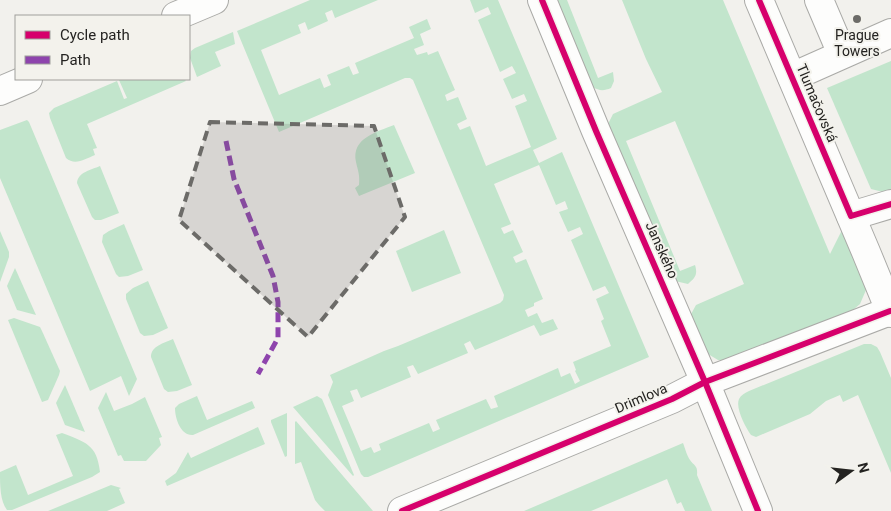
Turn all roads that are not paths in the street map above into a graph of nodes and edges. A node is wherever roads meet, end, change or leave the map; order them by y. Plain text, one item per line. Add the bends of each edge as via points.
1 (214, 0) edge
2 (542, 0) edge
3 (759, 0) edge
4 (819, 0) edge
5 (178, 15) edge
6 (891, 33) edge
7 (842, 54) junction
8 (792, 77) junction
9 (891, 204) edge
10 (851, 216) junction
11 (890, 312) edge
12 (705, 382) junction
13 (402, 511) edge
14 (758, 511) edge

1 - 5 street
2 - 12 street, Janského
3 - 8 street, Tlumačovská
4 - 7 street
6 - 7 street
7 - 8 street
8 - 10 street, Tlumačovská
9 - 10 street
10 - 11 street, Tlumačovská
11 - 12 street, Drimlova
12 - 13 street, Drimlova via 672,399
12 - 14 street, Janského

